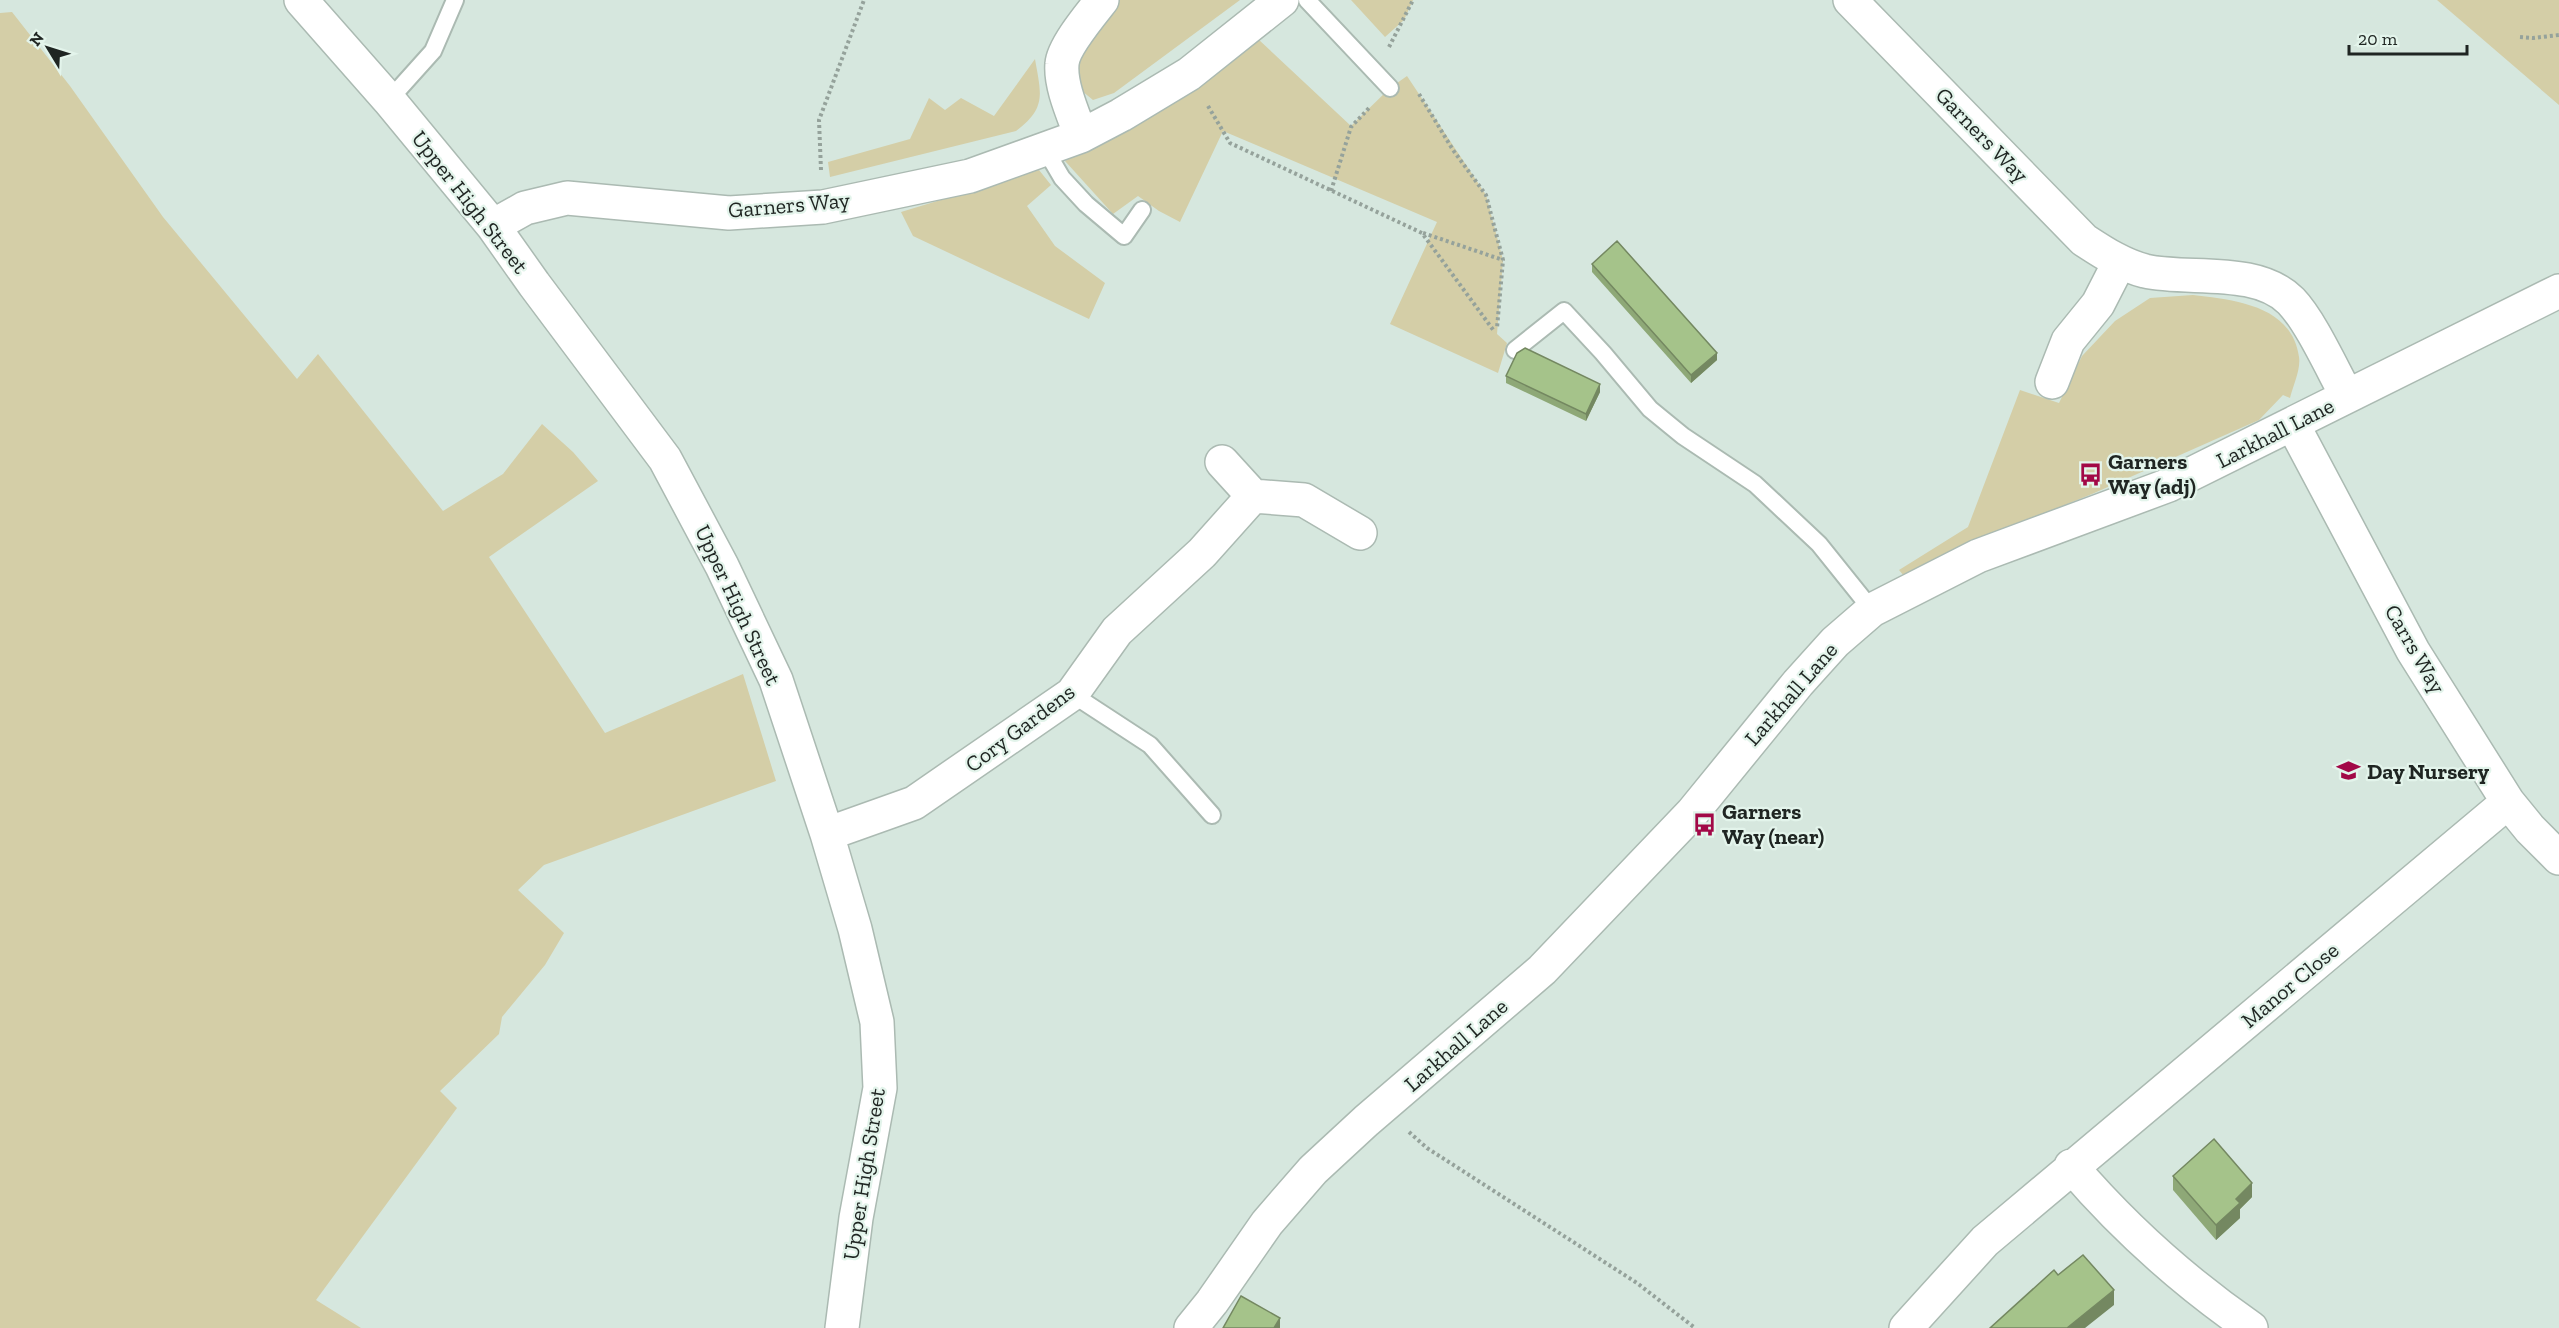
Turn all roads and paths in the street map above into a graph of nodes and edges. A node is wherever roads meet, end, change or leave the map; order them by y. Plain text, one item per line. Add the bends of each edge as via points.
1 (301, 0) edge
2 (455, 0) edge
3 (864, 0) edge
4 (1102, 0) edge
5 (1282, 0) edge
6 (1307, 0) edge
7 (1413, 0) edge
8 (1850, 0) edge
9 (2559, 35) edge
10 (2520, 37) dead end
11 (1189, 74) junction
12 (1407, 76) junction
13 (1390, 88) junction
14 (389, 100) junction
15 (1082, 136) junction
16 (1045, 149) junction
17 (1331, 191) junction
18 (823, 207) junction
19 (1142, 210) dead end
20 (493, 226) junction
21 (1422, 233) junction
22 (1503, 260) junction
23 (2120, 263) junction
24 (2559, 291) edge
25 (1515, 350) dead end
26 (2052, 381) dead end
27 (2347, 396) junction
28 (2293, 425) junction
29 (1222, 462) dead end
30 (1253, 496) junction
31 (1360, 533) dead end
32 (1872, 610) junction
33 (1072, 694) junction
34 (2508, 802) junction
35 (1212, 815) dead end
36 (827, 834) junction
37 (2559, 858) edge
38 (1382, 1109) junction
39 (2071, 1166) junction
40 (842, 1328) edge
41 (1191, 1328) edge
42 (1695, 1328) edge
43 (1906, 1328) edge
44 (2251, 1328) edge

1 - 14 street, Upper High Street
2 - 14 lane via 433,51
3 - 18 path via 819,120
4 - 15 street via 1072,40 1062,63 1067,96
5 - 11 street, Garners Way
6 - 13 lane
7 - 12 path via 1387,50
8 - 23 street, Garners Way via 2084,240
9 - 10 path
11 - 15 street, Garners Way
11 - 17 path via 1230,143
12 - 13 path
12 - 22 path via 1486,195
13 - 17 path via 1351,127
14 - 20 street, Upper High Street
15 - 16 street, Garners Way
16 - 18 street, Garners Way via 970,176
16 - 19 lane via 1062,178 1124,236
17 - 21 path
18 - 20 street, Garners Way via 729,213 567,198 525,208
20 - 36 street, Upper High Street via 665,459 776,680
21 - 22 path
21 - 22 path via 1497,334
23 - 26 street via 2098,304 2068,341
23 - 27 street, Garners Way via 2171,275 2232,277 2264,284 2290,301
24 - 27 street, Larkhall Lane
25 - 32 lane via 1564,311 1650,410 1755,484 1819,544
27 - 28 street, Larkhall Lane
28 - 32 street, Larkhall Lane via 2169,485 1978,556
28 - 34 street, Carrs Way via 2414,651
29 - 30 street
30 - 31 street via 1304,500
30 - 33 street, Cory Gardens via 1202,553 1117,631
32 - 38 street, Larkhall Lane via 1835,642 1692,813 1542,970
33 - 35 lane via 1150,745
33 - 36 street, Cory Gardens via 914,803
34 - 37 street, Carrs Way
34 - 39 street, Manor Close
36 - 40 street, Upper High Street via 877,1022 880,1088 856,1218
38 - 41 street, Larkhall Lane via 1313,1170 1267,1223
38 - 42 path via 1427,1148 1637,1283
39 - 43 street, Manor Close via 1985,1241
39 - 44 street via 2112,1213 2159,1257 2207,1298

